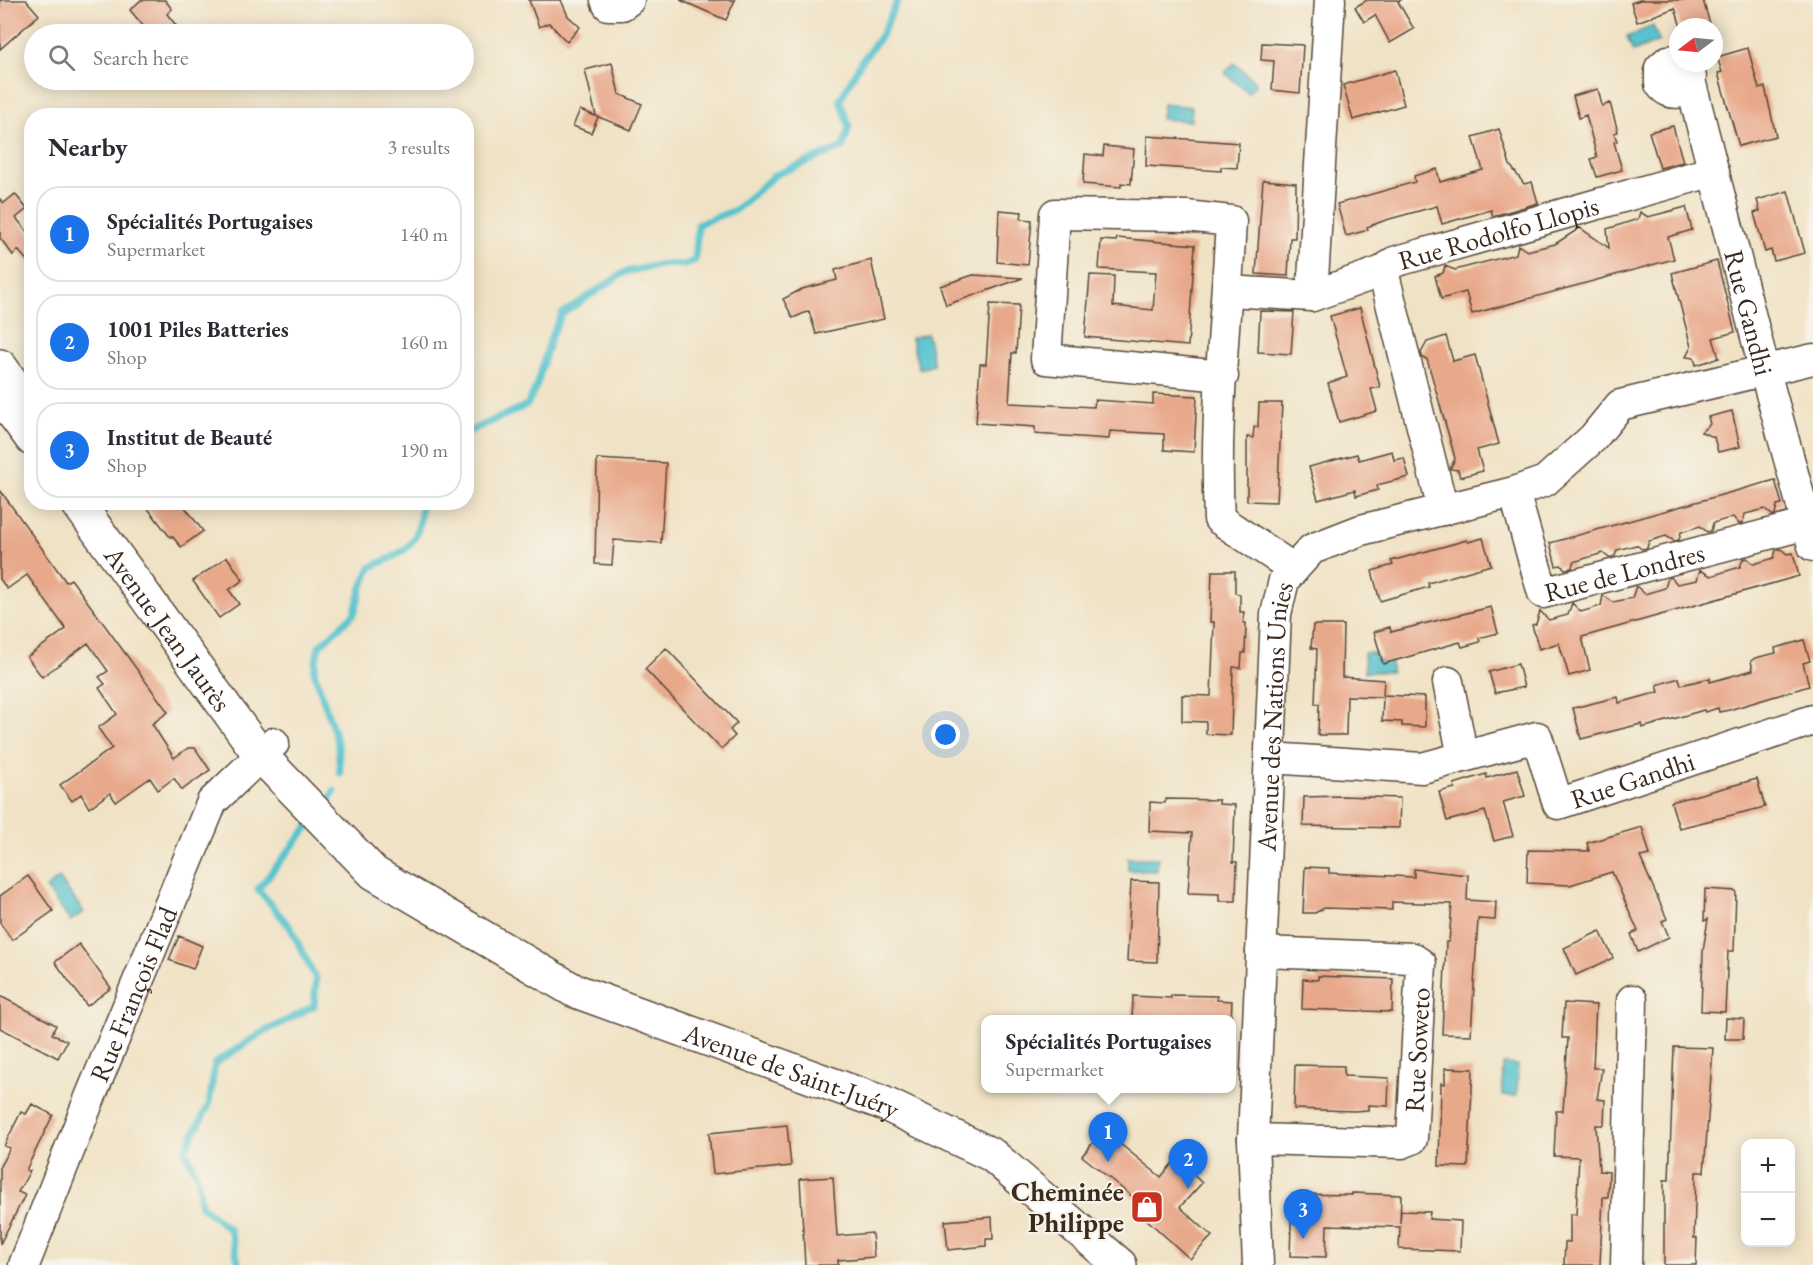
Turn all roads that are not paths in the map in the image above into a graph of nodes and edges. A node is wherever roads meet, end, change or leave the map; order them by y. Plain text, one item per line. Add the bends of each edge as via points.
1 (606, 0) edge
2 (629, 0) edge
3 (1330, 0) edge
4 (1685, 72) edge
5 (1714, 171) junction
6 (1383, 271) junction
7 (1228, 291) junction
8 (1312, 296) junction
9 (1813, 359) edge
10 (0, 366) edge
11 (1765, 372) junction
12 (1223, 376) junction
13 (0, 396) edge
14 (24, 399) edge
15 (24, 428) edge
16 (1514, 492) junction
17 (83, 510) edge
18 (103, 510) edge
19 (1443, 510) junction
20 (1810, 535) edge
21 (1294, 569) junction
22 (1448, 682) dead end
23 (1813, 720) edge
24 (267, 749) junction
25 (1463, 756) junction
26 (1270, 758) junction
27 (1261, 952) junction
28 (1632, 1000) dead end
29 (1252, 1139) junction
30 (24, 1265) edge
31 (1120, 1265) edge
32 (1258, 1265) edge
33 (1626, 1265) edge

1 - 2 street via 608,5 622,5
3 - 8 street
4 - 5 street, Rue Gandhi
5 - 6 street, Rue Rodolfo Llopis via 1394,262
5 - 11 street, Rue Gandhi
6 - 8 street
6 - 19 street, Rue Rodolfo Llopis
7 - 8 street
7 - 12 street
7 - 12 street via 1232,221 1186,216 1055,214 1046,359
9 - 11 street, Avenue des Nations Unies
10 - 14 main road
11 - 16 street, Avenue des Nations Unies via 1620,405 1593,438 1545,480
11 - 20 street, Rue Gandhi
12 - 21 street via 1217,473 1220,519
13 - 15 main road
16 - 19 street, Avenue des Nations Unies
16 - 20 street, Rue de Londres via 1543,593
17 - 24 main road, Avenue Jean Jaurès
18 - 24 main road, Avenue Jean Jaurès
19 - 21 street, Avenue des Nations Unies via 1361,530 1312,549
21 - 26 street, Avenue des Nations Unies via 1284,580 1276,614
22 - 25 street
23 - 25 street, Rue Gandhi via 1558,804 1536,737
24 - 30 street, Rue François Flad via 212,802
24 - 31 main road, Avenue de Saint-Juéry via 322,807 374,873 573,990 883,1103 992,1155
25 - 26 street, Rue Gandhi via 1422,768
26 - 27 street, Avenue des Nations Unies
27 - 29 street, Avenue des Nations Unies
27 - 29 street, Rue Soweto via 1412,958 1421,964 1412,1139 1402,1143
28 - 33 street
29 - 32 street, Avenue des Nations Unies

